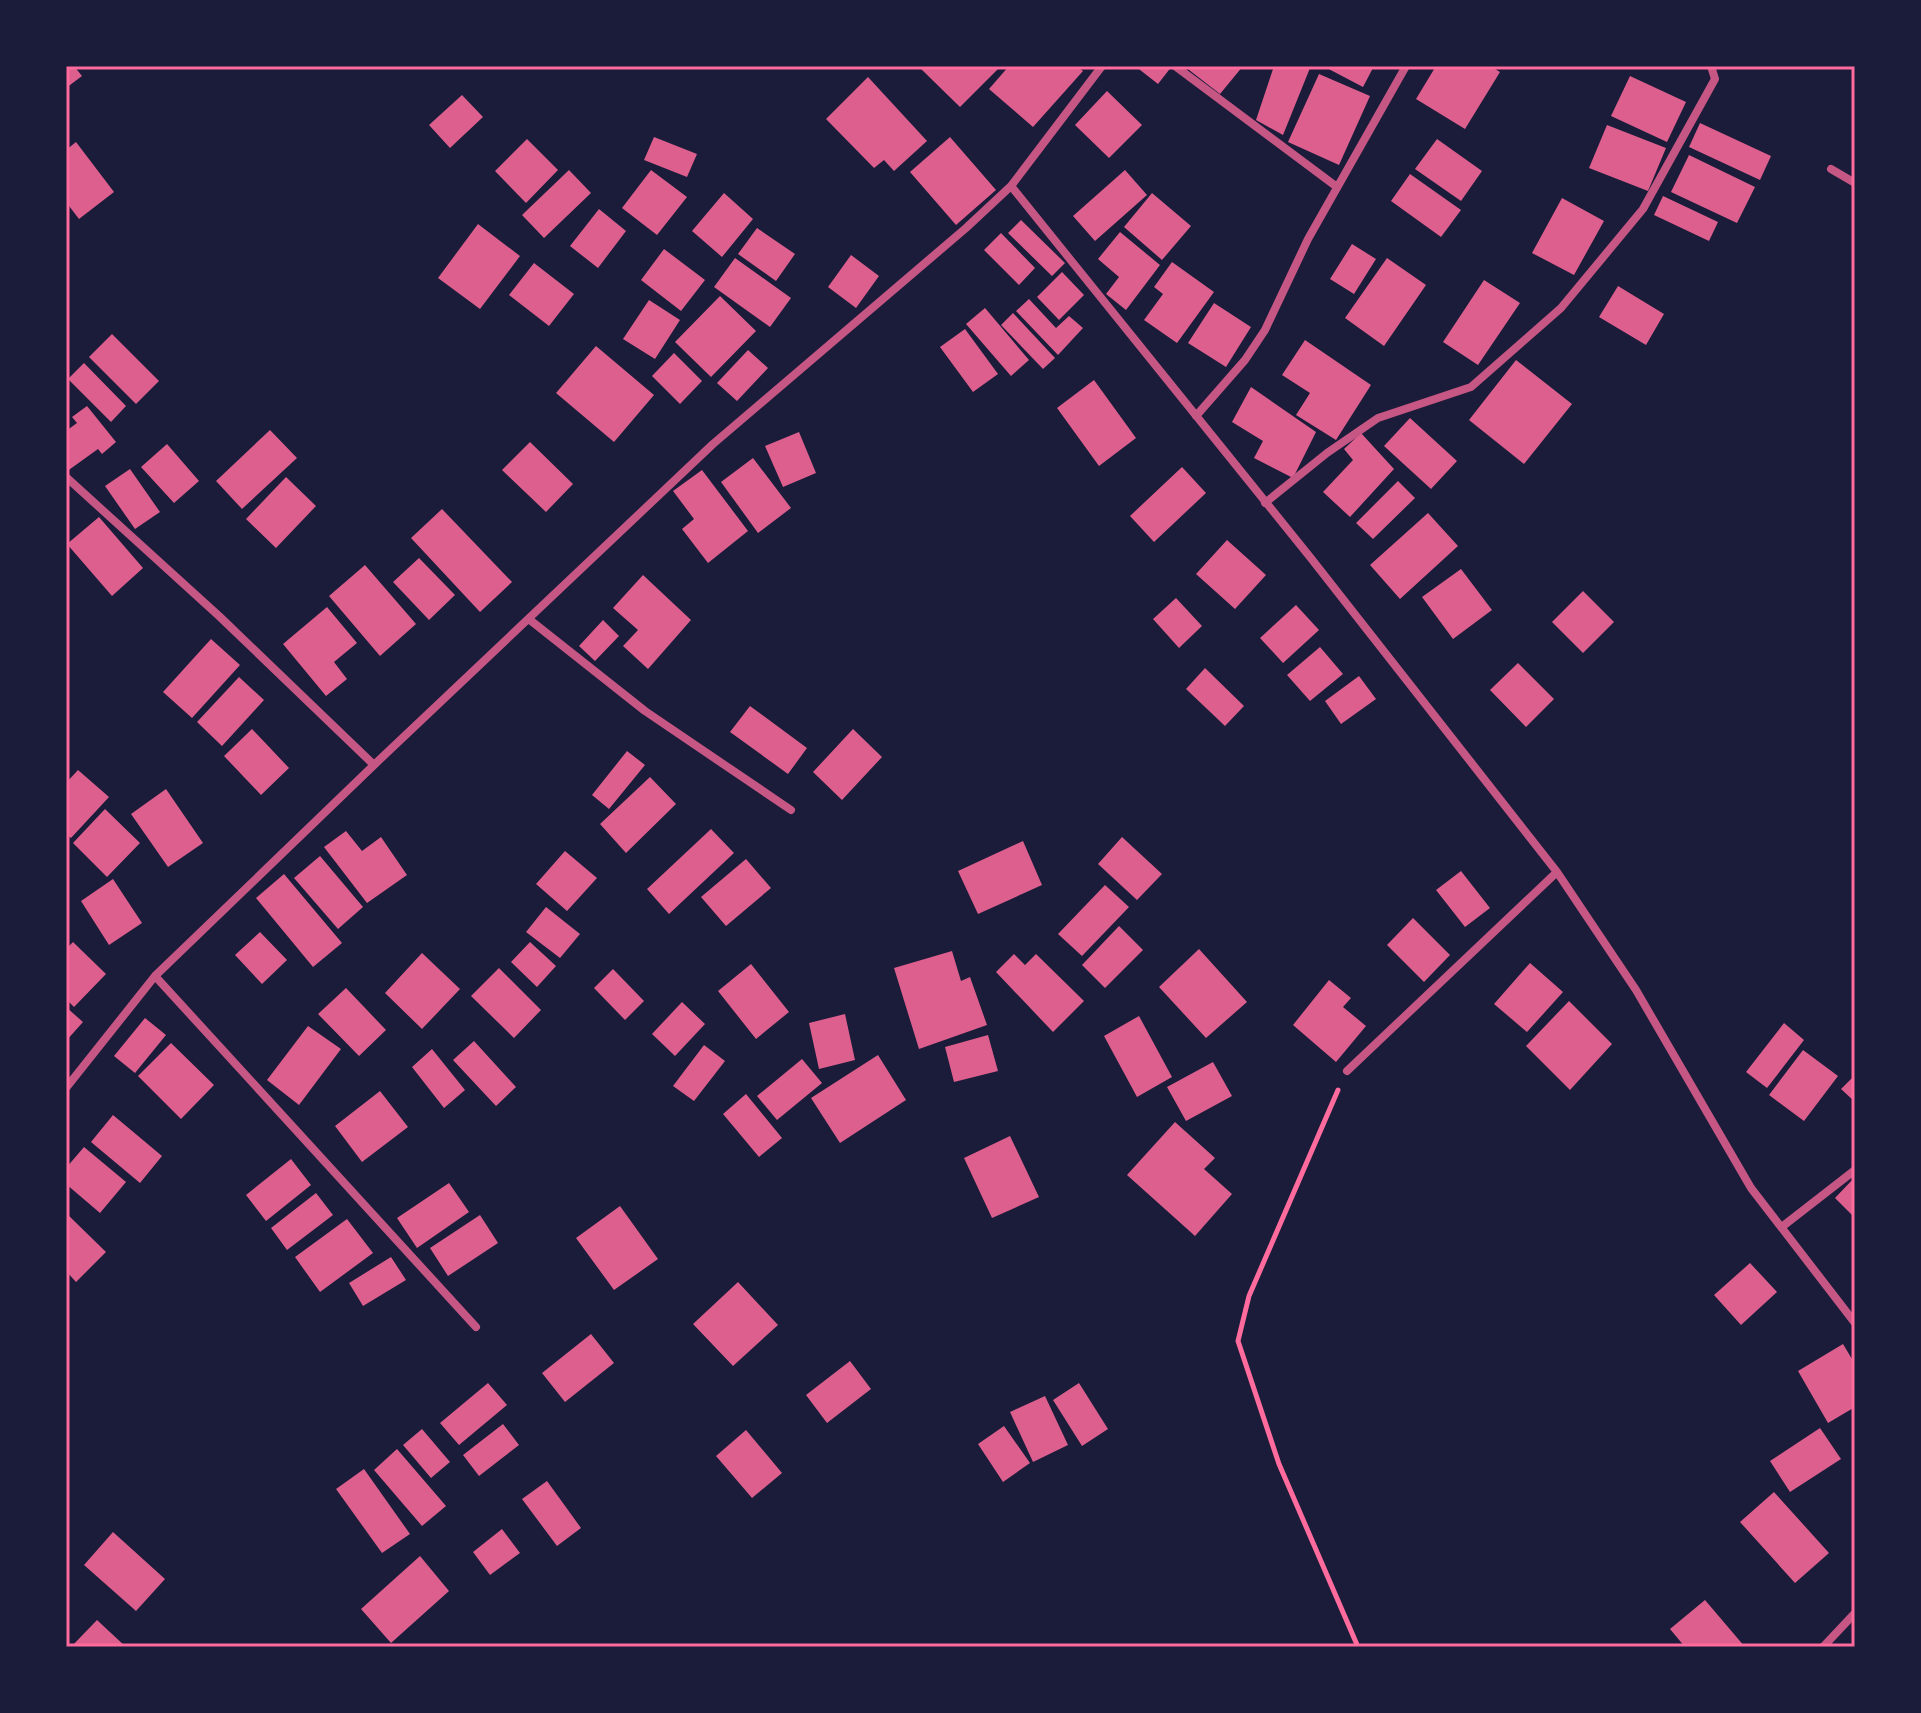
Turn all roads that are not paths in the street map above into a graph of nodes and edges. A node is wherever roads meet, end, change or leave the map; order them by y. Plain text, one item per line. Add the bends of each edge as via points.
1 (1102, 66) edge
2 (1175, 66) edge
3 (1406, 66) edge
4 (1711, 66) edge
5 (1831, 169) dead end
6 (1855, 183) edge
7 (1011, 186) junction
8 (1337, 187) junction
9 (1196, 416) junction
10 (66, 477) edge
11 (1265, 503) junction
12 (530, 620) junction
13 (374, 765) junction
14 (791, 810) dead end
15 (1557, 872) junction
16 (155, 976) junction
17 (1347, 1071) road end
18 (66, 1088) edge
19 (1855, 1170) edge
20 (1783, 1226) junction
21 (1855, 1323) edge
22 (476, 1327) dead end
23 (1855, 1613) edge
24 (1823, 1647) edge

1 - 7 street
2 - 8 street
3 - 8 street
4 - 11 street via 1715,79 1643,209 1561,308 1471,387 1378,418
5 - 6 street
7 - 9 street
7 - 12 street via 713,444
8 - 9 street via 1265,330
9 - 11 street
10 - 13 street
11 - 15 street
12 - 13 street
12 - 14 street via 645,711
13 - 16 street
15 - 17 street
15 - 20 street via 1636,990 1751,1188
16 - 18 street
16 - 22 street
19 - 20 street
20 - 21 street
23 - 24 street

